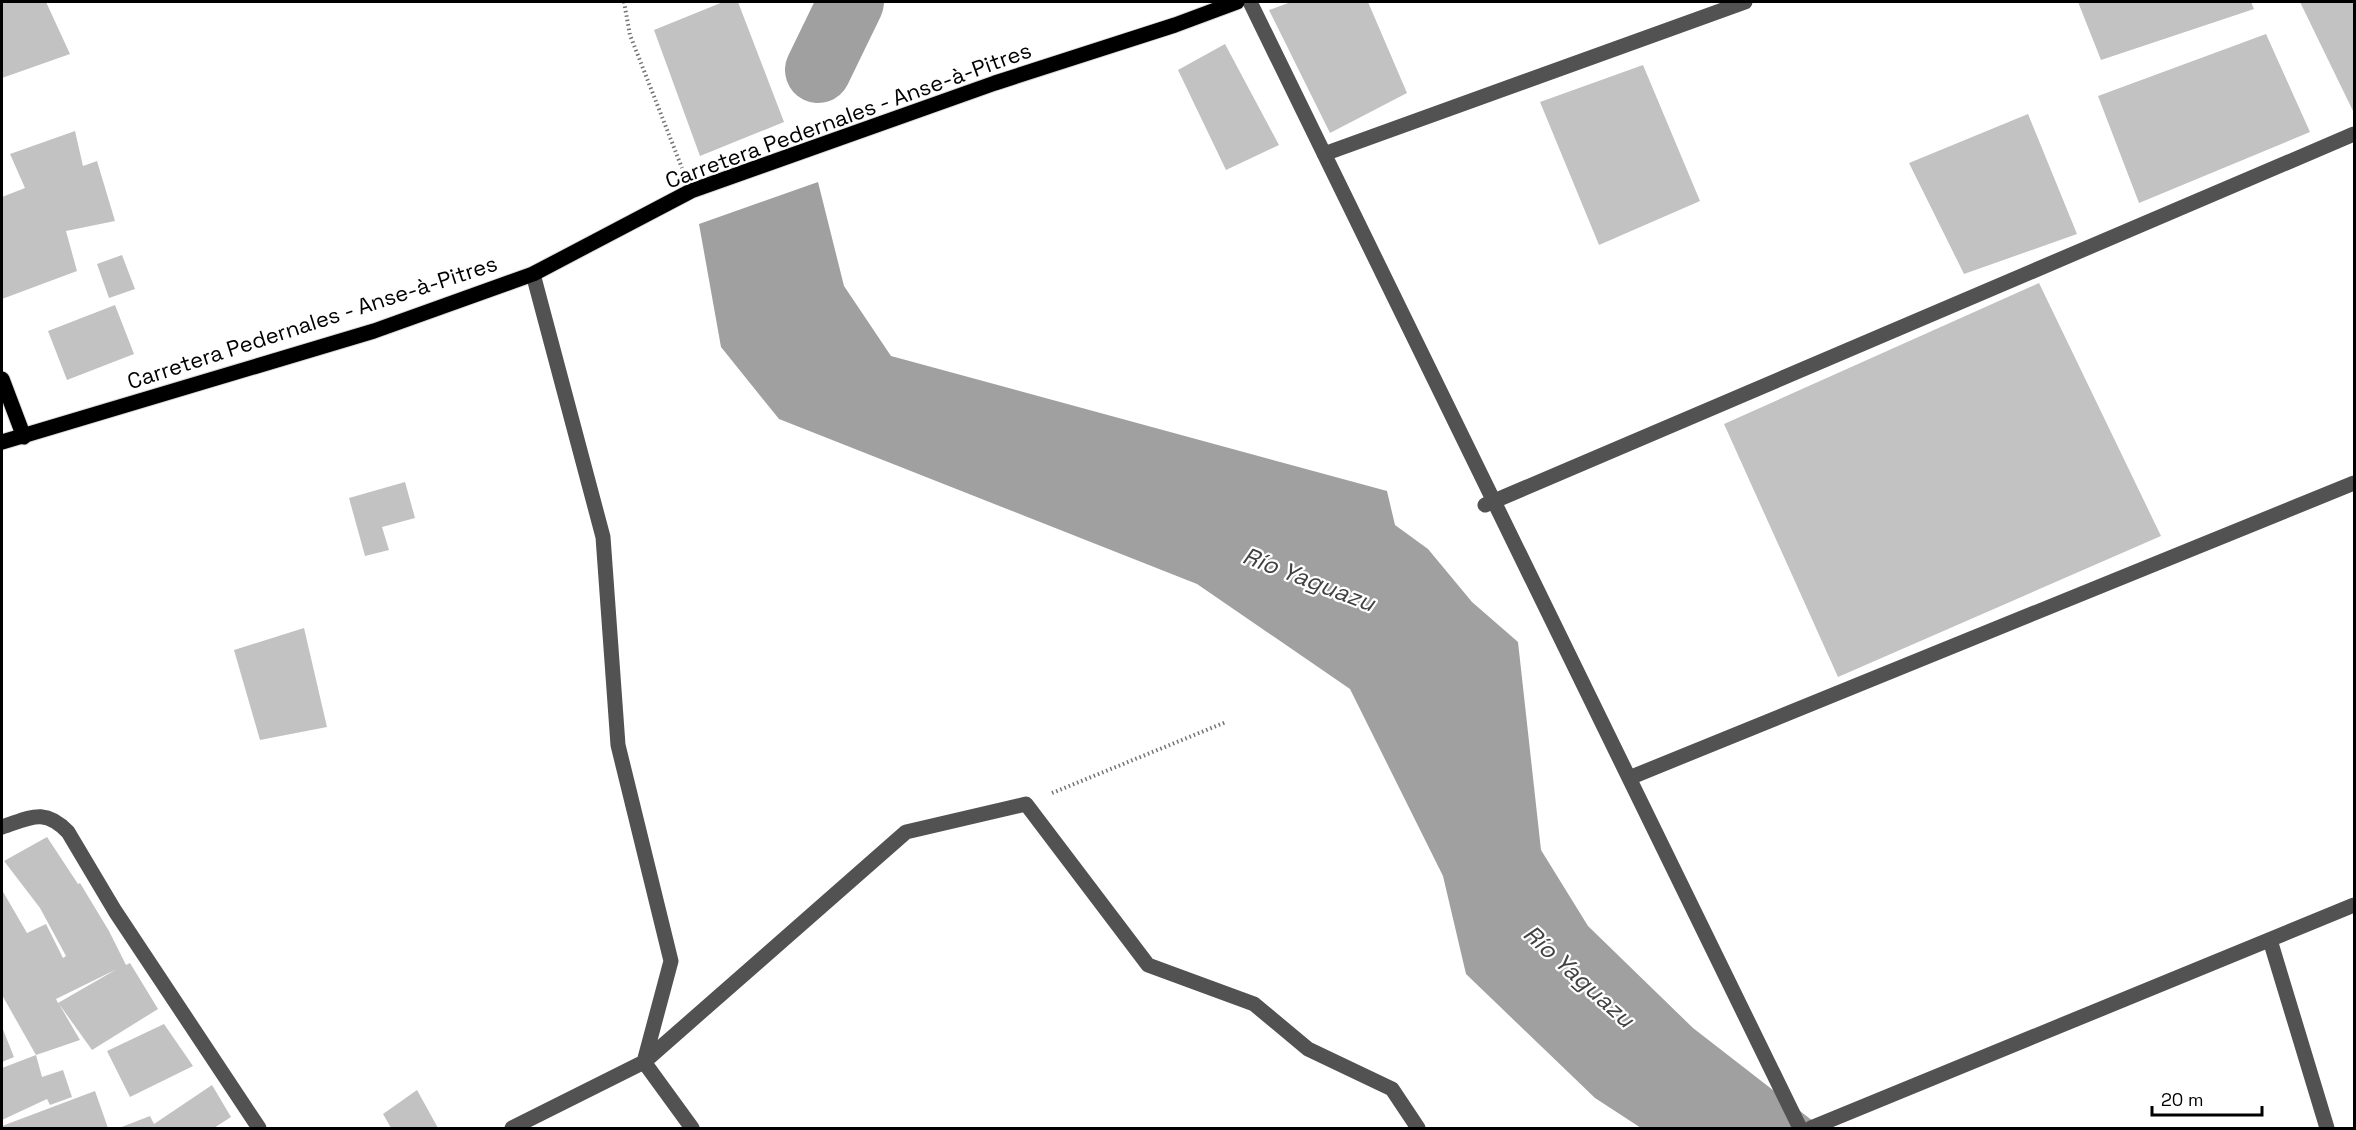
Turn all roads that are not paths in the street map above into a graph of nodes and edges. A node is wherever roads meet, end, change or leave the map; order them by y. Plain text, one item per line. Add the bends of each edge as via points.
1 (1237, 2) edge
2 (1250, 2) edge
3 (1745, 2) edge
4 (2355, 134) edge
5 (1324, 154) junction
6 (533, 274) junction
7 (2, 380) edge
8 (24, 436) junction
9 (2, 442) edge
10 (2355, 483) edge
11 (1485, 505) dead end
12 (1629, 778) junction
13 (2, 828) edge
14 (2355, 905) edge
15 (2270, 940) junction
16 (644, 1062) junction
17 (259, 1128) edge
18 (512, 1128) edge
19 (692, 1128) edge
20 (1418, 1128) edge
21 (1800, 1128) edge
22 (1811, 1128) edge
23 (2326, 1128) edge

1 - 6 main road, Carretera Pedernales - Anse-à-Pitres via 691,191
2 - 5 street
3 - 5 street
4 - 11 street
5 - 12 street
6 - 8 main road, Carretera Pedernales - Anse-à-Pitres via 374,331
6 - 16 street via 603,537 618,745 671,961
7 - 8 main road
8 - 9 main road, Carretera Pedernales - Anse-à-Pitres
10 - 12 street
12 - 21 street
13 - 17 street via 34,816 47,816 68,832 115,911
14 - 15 street
15 - 22 street
15 - 23 street
16 - 18 street
16 - 19 street
16 - 20 street via 906,832 1026,804 1148,965 1254,1004 1308,1049 1392,1089

